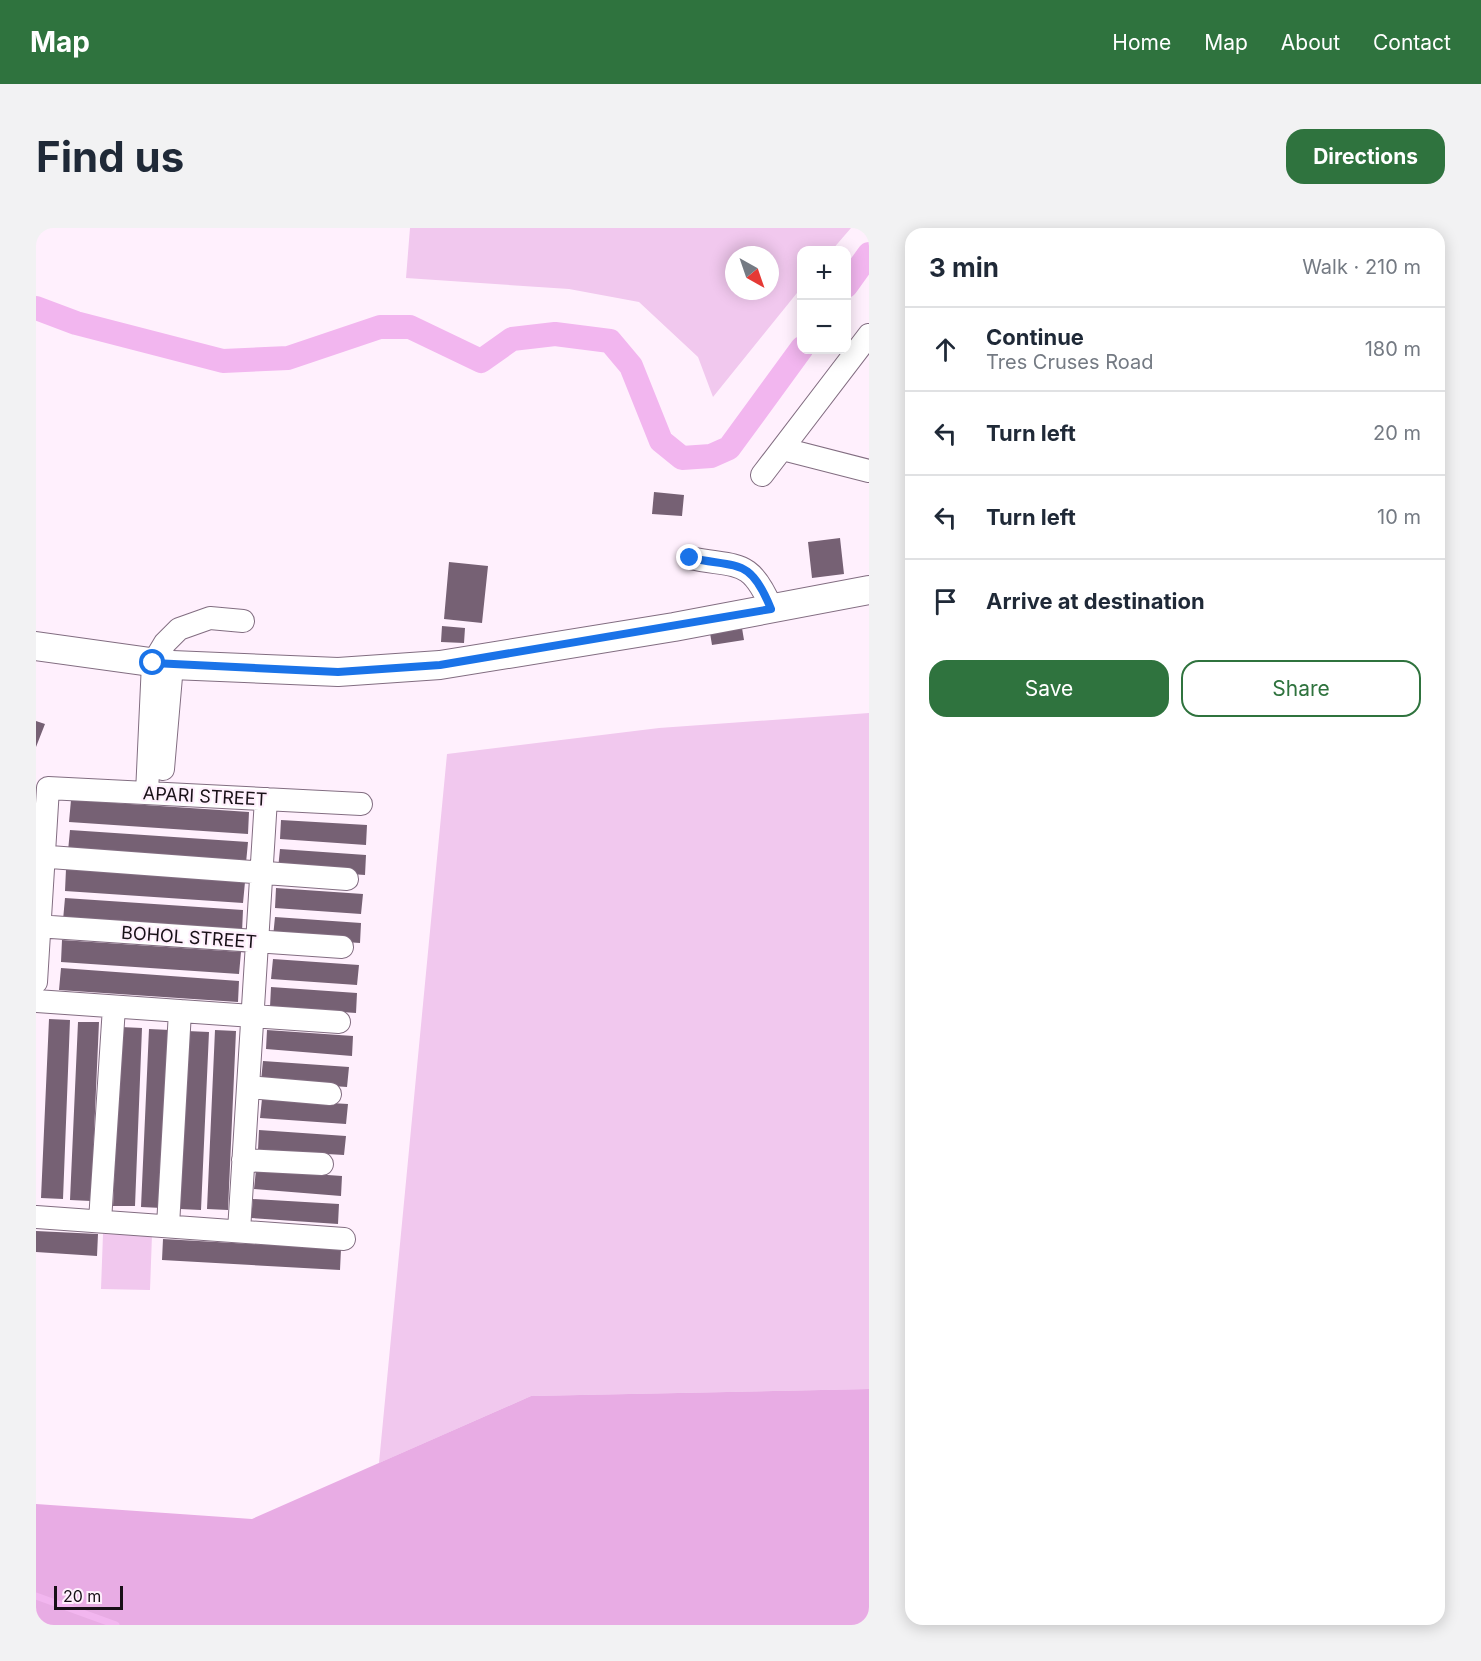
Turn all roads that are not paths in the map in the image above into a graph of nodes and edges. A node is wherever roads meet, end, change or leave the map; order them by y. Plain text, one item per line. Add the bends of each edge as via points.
1 (869, 335) edge
2 (783, 449) junction
3 (869, 471) edge
4 (762, 475) dead end
5 (690, 558) dead end
6 (869, 590) edge
7 (771, 609) junction
8 (243, 621) dead end
9 (36, 646) edge
10 (163, 664) junction
11 (154, 794) junction
12 (266, 800) junction
13 (361, 804) dead end
14 (40, 856) edge
15 (262, 873) junction
16 (347, 879) dead end
17 (38, 926) edge
18 (257, 942) junction
19 (342, 947) dead end
20 (36, 982) edge
21 (36, 1001) edge
22 (114, 1007) junction
23 (180, 1011) junction
24 (252, 1016) junction
25 (339, 1022) dead end
26 (248, 1087) junction
27 (330, 1094) dead end
28 (243, 1160) junction
29 (322, 1164) dead end
30 (36, 1217) edge
31 (100, 1221) junction
32 (168, 1226) junction
33 (239, 1231) junction
34 (344, 1239) dead end

1 - 2 street
2 - 3 street
2 - 4 street
5 - 7 street via 737,564 761,583
6 - 7 main road
7 - 10 main road via 440,665 338,672
8 - 10 street via 210,618 178,629 165,643
9 - 10 main road
10 - 11 street
11 - 12 street, APARI STREET
11 - 14 street, APARI STREET via 48,788
12 - 13 street, APARI STREET
12 - 15 street
14 - 15 street
14 - 17 street
15 - 16 street
15 - 18 street
17 - 18 street, BOHOL STREET
17 - 20 street
18 - 19 street, BOHOL STREET
18 - 24 street
21 - 22 street
22 - 23 street
22 - 31 street
23 - 24 street
23 - 32 street
24 - 25 street
24 - 26 street
26 - 27 street
26 - 28 street
28 - 29 street
28 - 33 street
30 - 31 street
31 - 32 street
32 - 33 street
33 - 34 street

